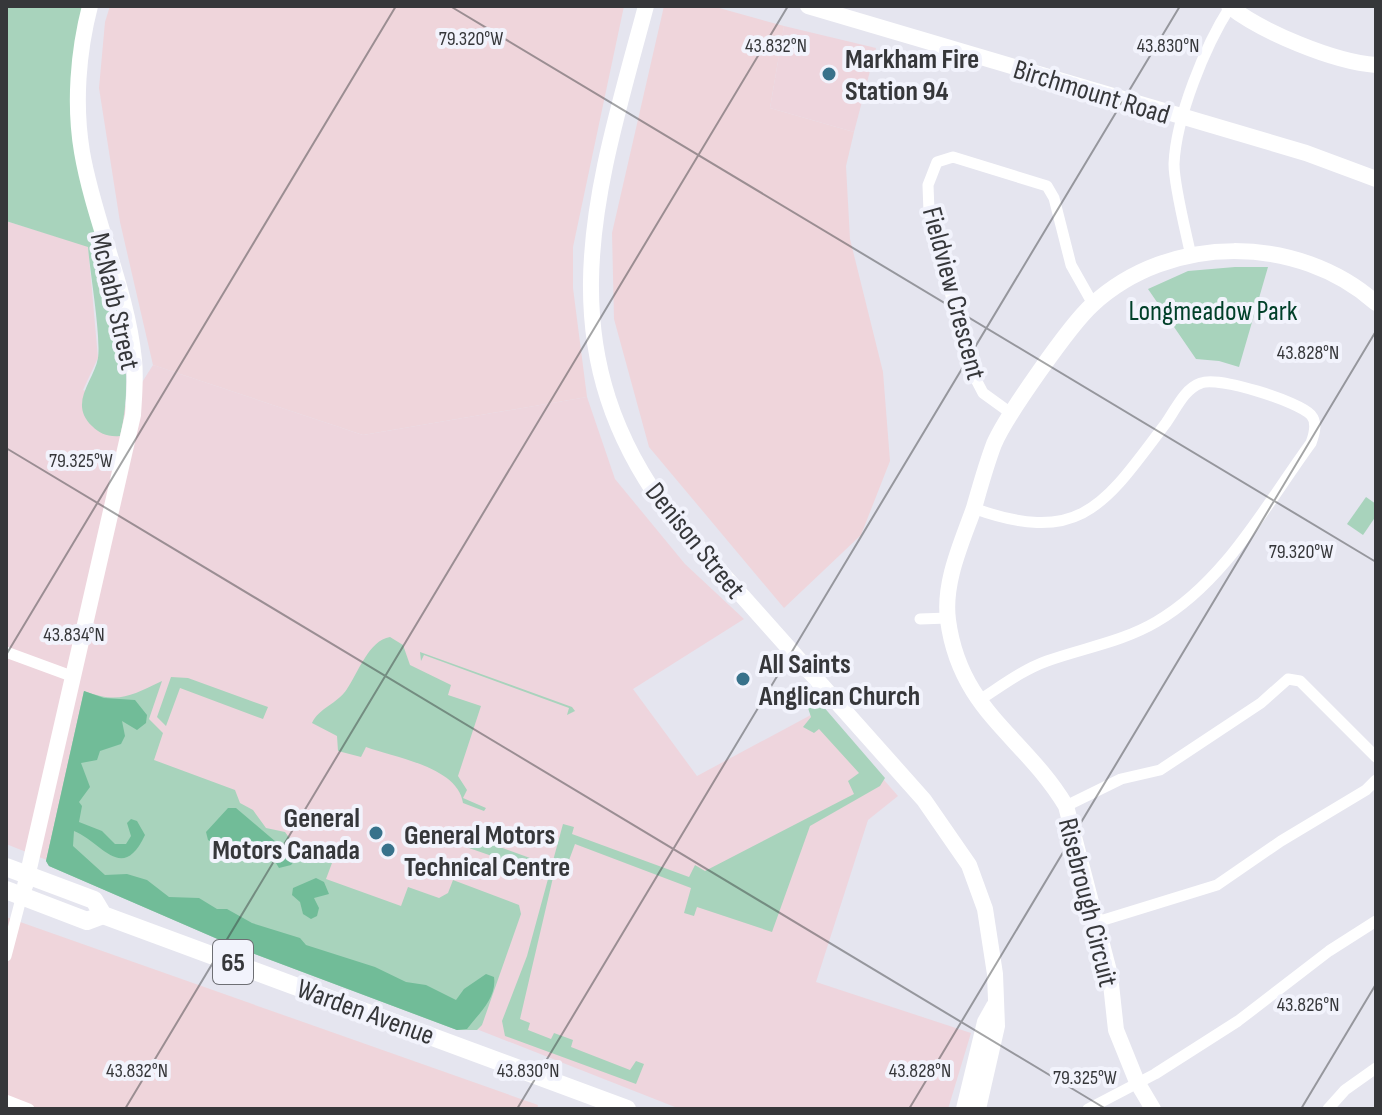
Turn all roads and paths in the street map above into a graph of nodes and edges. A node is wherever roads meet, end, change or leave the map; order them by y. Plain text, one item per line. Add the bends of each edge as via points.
1 (90, 6) edge
2 (646, 6) edge
3 (808, 6) edge
4 (1230, 6) edge
5 (1376, 65) edge
6 (1184, 119) junction
7 (1376, 179) edge
8 (1191, 256) junction
9 (1376, 303) edge
10 (1093, 304) junction
11 (1012, 414) junction
12 (973, 508) junction
13 (948, 618) junction
14 (920, 619) dead end
15 (6, 652) edge
16 (74, 677) junction
17 (978, 701) junction
18 (1376, 757) edge
19 (1376, 780) edge
20 (1066, 806) junction
21 (6, 867) edge
22 (28, 876) junction
23 (14, 893) edge
24 (103, 915) junction
25 (1376, 921) edge
26 (1097, 922) junction
27 (6, 956) edge
28 (994, 1006) junction
29 (1376, 1068) edge
30 (1137, 1082) junction
31 (6, 1100) edge
32 (29, 1109) edge
33 (627, 1109) edge
34 (964, 1109) edge
35 (978, 1109) edge
36 (1088, 1109) edge
37 (1153, 1109) edge
38 (1328, 1109) edge

1 - 16 street, McNabb Street via 78,97 81,149 128,326 135,384 131,426
2 - 28 street, Denison Street via 593,221 593,324 606,392 639,468 671,516 956,842 985,909
3 - 6 street, Birchmount Road
4 - 5 street via 1247,19 1317,49
4 - 6 street via 1210,41
6 - 7 street, Birchmount Road
6 - 8 street via 1175,174
8 - 9 street, Risebrough Circuit via 1222,250 1291,256 1339,277
8 - 10 street, Risebrough Circuit via 1131,279
10 - 11 street, Risebrough Circuit
10 - 11 street, Fieldview Crescent via 1071,265 1047,186 953,157 937,162 928,185 930,220 970,368 983,393
11 - 12 street, Risebrough Circuit via 994,444
12 - 13 street, Risebrough Circuit via 953,571
12 - 17 street via 1033,524 1059,523 1091,511 1200,383 1221,381 1289,403 1315,423 1311,443 1249,530 1180,606 1112,642 1045,662
13 - 14 street
13 - 17 street, Risebrough Circuit via 959,663
15 - 16 street
16 - 22 street, McNabb Street
17 - 20 street, Risebrough Circuit
18 - 20 street via 1300,681 1288,679 1160,770 1121,779
19 - 26 street via 1217,885
20 - 26 street, Risebrough Circuit
21 - 22 main road, Warden Avenue / 65
22 - 23 street, McNabb Street
22 - 24 main road, Warden Avenue / 65 via 94,900
23 - 24 main road, Warden Avenue / 65 via 87,921
23 - 27 street
24 - 33 main road, Warden Avenue / 65
25 - 30 street via 1238,1021
26 - 30 street, Risebrough Circuit via 1116,1030
28 - 34 street, Denison Street via 985,1022
28 - 35 street, Denison Street via 997,1026
29 - 38 street
30 - 36 street
30 - 37 street, Risebrough Circuit
31 - 32 street

